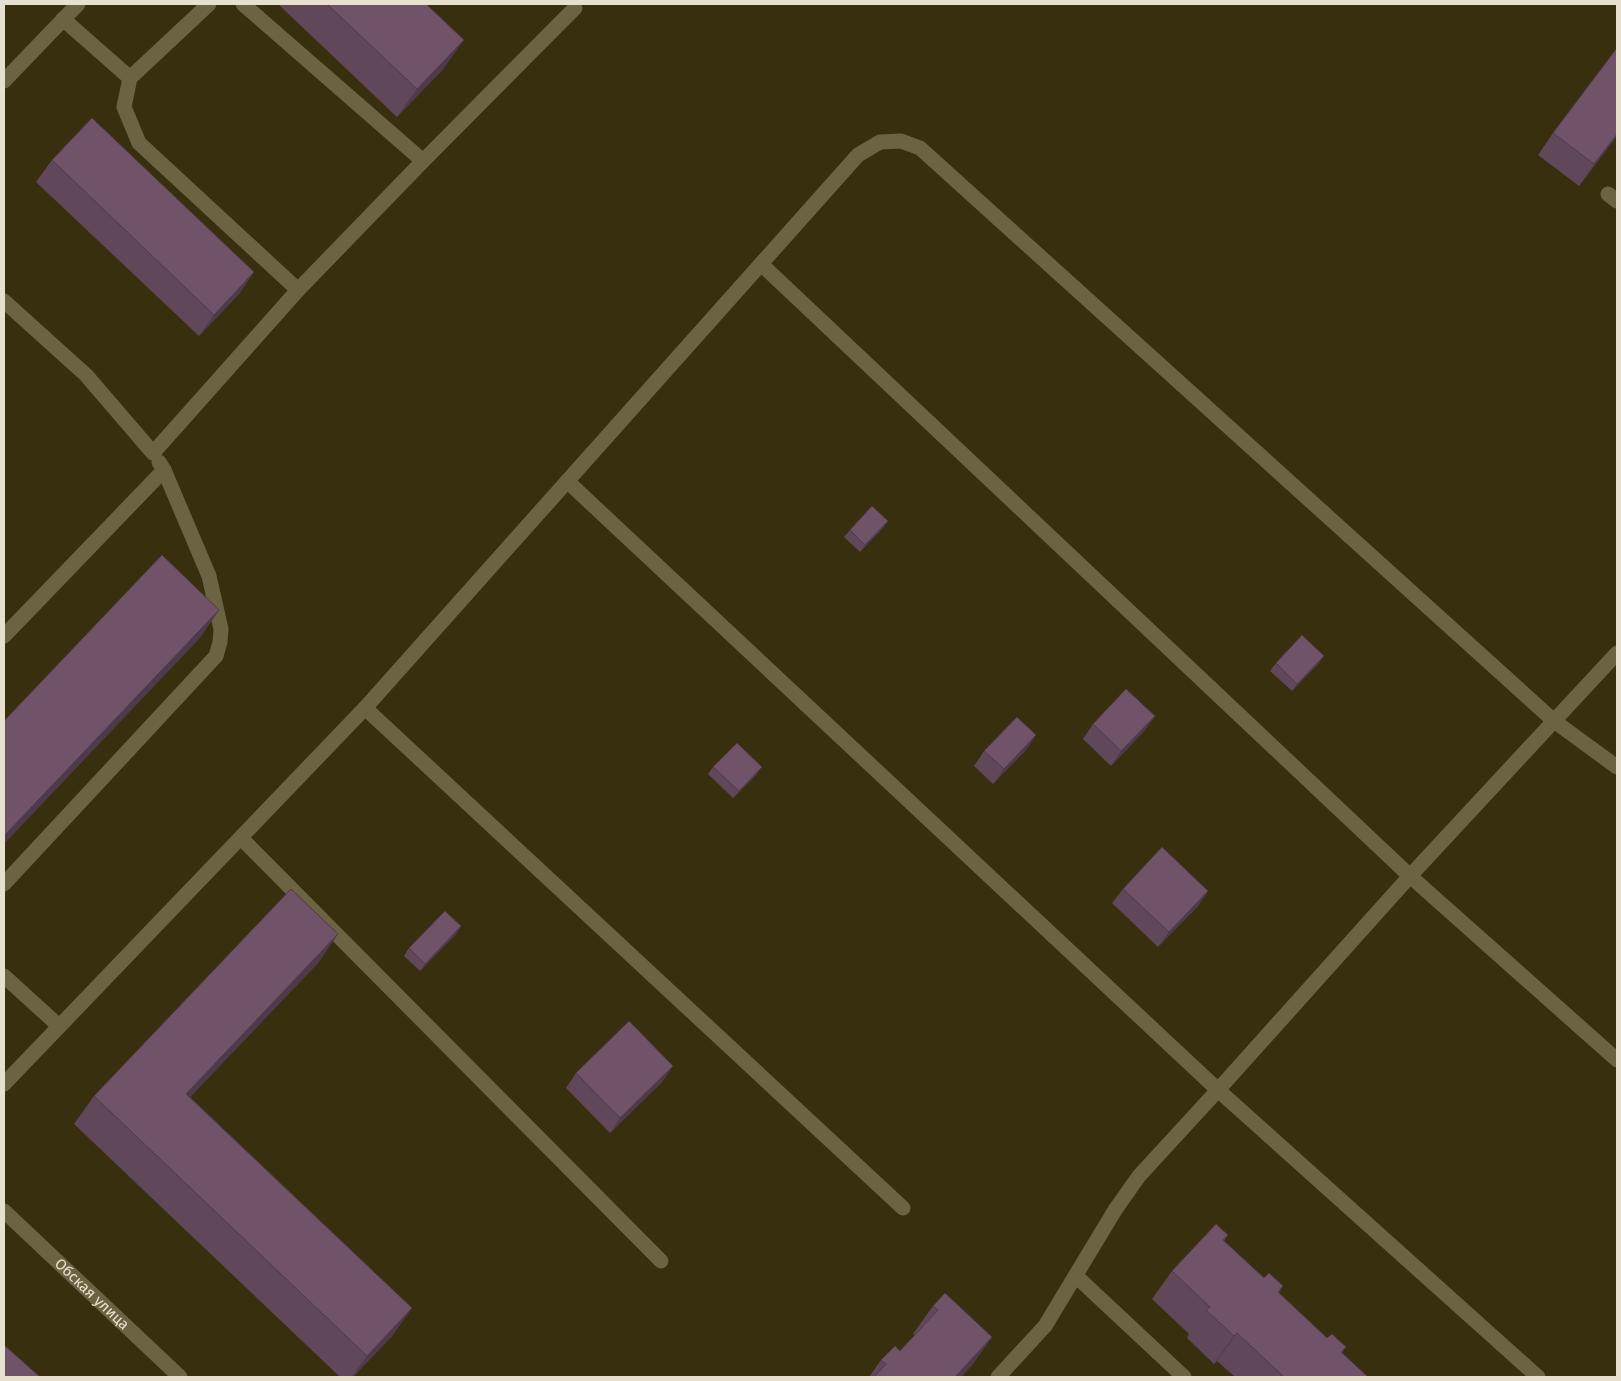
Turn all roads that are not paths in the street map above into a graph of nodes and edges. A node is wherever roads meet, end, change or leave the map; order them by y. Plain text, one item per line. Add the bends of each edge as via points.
1 (78, 4) edge
2 (209, 4) edge
3 (243, 4) edge
4 (575, 8) dead end
5 (63, 19) junction
6 (130, 78) junction
7 (4, 81) edge
8 (423, 161) junction
9 (761, 264) junction
10 (298, 290) junction
11 (4, 301) edge
12 (153, 453) junction
13 (164, 470) junction
14 (567, 482) junction
15 (4, 636) edge
16 (1617, 653) edge
17 (364, 708) junction
18 (1554, 721) junction
19 (1617, 767) edge
20 (241, 838) junction
21 (1410, 876) junction
22 (4, 884) edge
23 (4, 976) edge
24 (59, 1026) junction
25 (1617, 1060) edge
26 (4, 1084) edge
27 (1218, 1090) junction
28 (903, 1208) dead end
29 (4, 1211) edge
30 (660, 1261) dead end
31 (1076, 1276) junction
32 (180, 1377) edge
33 (998, 1377) edge
34 (1184, 1377) edge
35 (1538, 1377) edge

1 - 5 street
2 - 6 street
3 - 8 street
4 - 8 street
5 - 6 street
5 - 7 street
6 - 10 street via 124,107 139,143
8 - 10 street
9 - 14 street
9 - 18 street via 858,155 880,142 901,141 920,148
9 - 21 street
10 - 12 street
11 - 12 street via 86,375
12 - 13 street
13 - 15 street
13 - 22 street via 209,576 221,629 216,656
14 - 17 street
14 - 27 street
16 - 18 street
17 - 20 street
17 - 28 street
18 - 19 street
18 - 21 street
20 - 24 street
20 - 30 street
21 - 25 street
21 - 27 street
23 - 24 street
24 - 26 street
27 - 31 street via 1139,1176
27 - 35 street
29 - 32 street, Обская улица
31 - 33 street via 1045,1326
31 - 34 street

